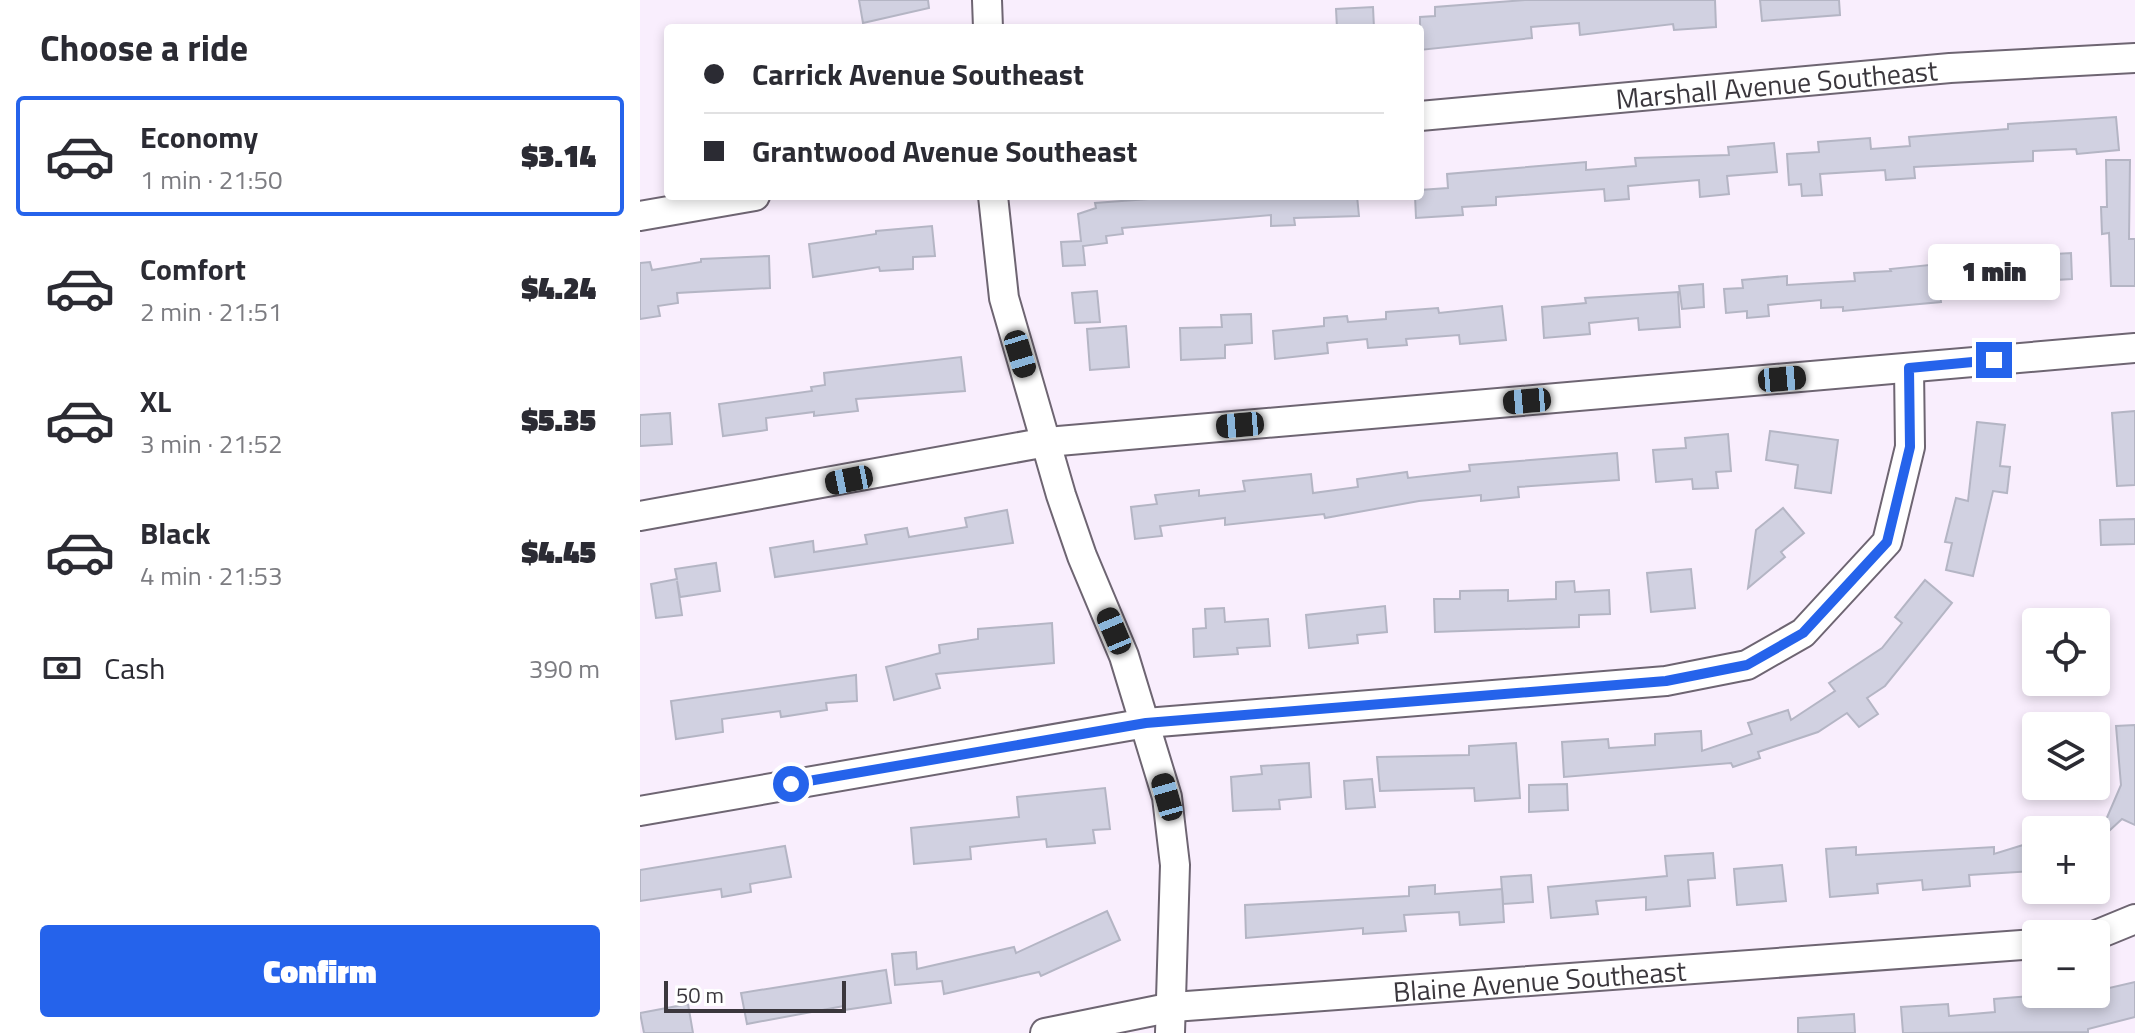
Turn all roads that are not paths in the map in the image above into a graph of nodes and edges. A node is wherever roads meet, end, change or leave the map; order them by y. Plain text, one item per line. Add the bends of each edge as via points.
1 (987, 0) edge
2 (988, 24) edge
3 (2135, 58) edge
4 (1424, 116) edge
5 (732, 200) edge
6 (993, 200) edge
7 (640, 216) edge
8 (2135, 348) edge
9 (1909, 368) junction
10 (1047, 442) junction
11 (640, 516) edge
12 (1146, 723) junction
13 (640, 811) edge
14 (2135, 919) edge
15 (2110, 929) edge
16 (2022, 945) edge
17 (1172, 1020) edge
18 (1045, 1033) edge

1 - 2 street
3 - 4 street, Marshall Avenue Southeast via 1950,68
5 - 7 street
6 - 10 street via 1004,298
8 - 9 street
9 - 10 street
9 - 12 street via 1910,447 1887,542 1803,633 1747,665 1666,681
10 - 11 street
10 - 12 street via 1082,556
12 - 13 street
12 - 17 street via 1167,797 1175,865
14 - 15 street
16 - 17 street, Blaine Avenue Southeast
17 - 18 street, Blaine Avenue Southeast

